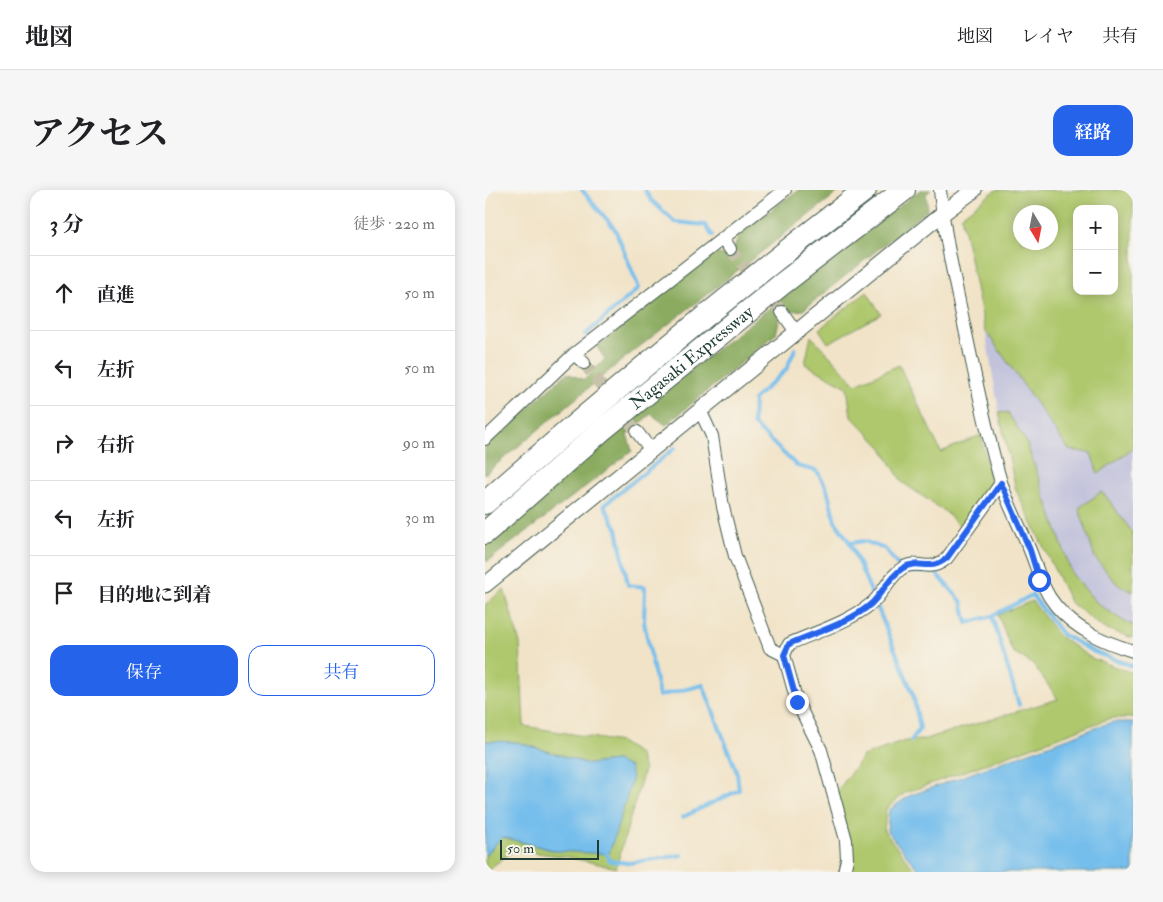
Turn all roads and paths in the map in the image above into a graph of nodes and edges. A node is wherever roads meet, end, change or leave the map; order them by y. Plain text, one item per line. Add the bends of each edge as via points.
1 (785, 190) edge
2 (865, 190) edge
3 (903, 190) edge
4 (939, 190) edge
5 (974, 190) edge
6 (942, 214) junction
7 (723, 238) junction
8 (730, 249) tunnel mouth
9 (782, 312) tunnel mouth
10 (796, 332) junction
11 (574, 354) junction
12 (584, 363) tunnel mouth
13 (700, 410) junction
14 (637, 432) tunnel mouth
15 (485, 439) edge
16 (651, 450) junction
17 (1001, 483) junction
18 (485, 503) edge
19 (485, 533) edge
20 (485, 585) edge
21 (1133, 652) edge
22 (784, 655) junction
23 (844, 872) edge

1 - 7 street
2 - 18 highway, Nagasaki Expressway via 594,407
3 - 19 highway, Nagasaki Expressway via 602,430
4 - 6 street
5 - 6 street
6 - 10 street
6 - 17 street via 985,424
7 - 8 street
7 - 11 street
9 - 10 street
10 - 13 street
11 - 12 street
11 - 15 street
13 - 16 street
13 - 22 street via 712,436 723,507 735,556 770,648
14 - 16 street
16 - 20 street
17 - 21 street via 1030,550 1039,580 1056,606 1087,633
17 - 22 street via 940,564 911,564 899,571 872,603 849,618 789,644
22 - 23 street via 797,702 821,750 846,840

